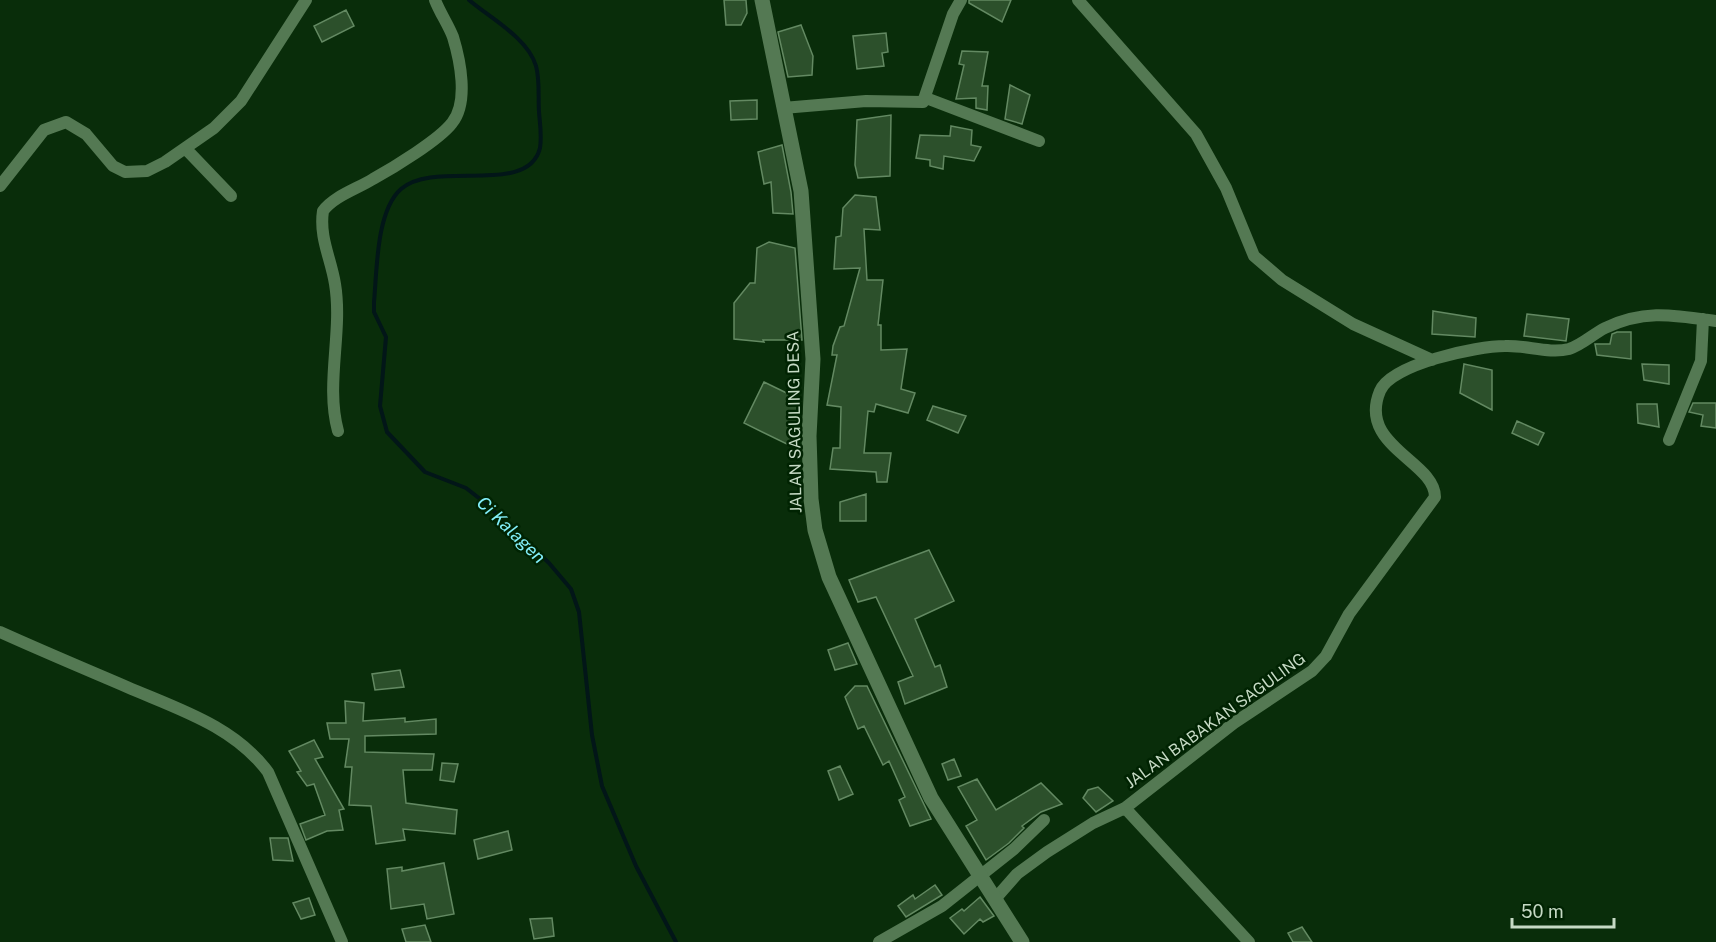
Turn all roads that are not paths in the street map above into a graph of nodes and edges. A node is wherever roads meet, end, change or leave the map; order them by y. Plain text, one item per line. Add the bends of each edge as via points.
1 (306, 0) edge
2 (435, 0) edge
3 (762, 0) edge
4 (961, 0) edge
5 (1078, 0) edge
6 (926, 98) junction
7 (783, 108) junction
8 (1040, 141) dead end
9 (185, 148) junction
10 (0, 186) edge
11 (231, 196) dead end
12 (1710, 320) edge
13 (1432, 360) junction
14 (338, 431) dead end
15 (1670, 440) dead end
16 (0, 632) edge
17 (1125, 808) junction
18 (1044, 820) dead end
19 (982, 875) junction
20 (995, 899) junction
21 (342, 942) edge
22 (879, 942) edge
23 (1022, 942) edge
24 (1249, 942) edge

1 - 9 street via 241,101 214,128
2 - 14 street via 453,38 460,72 460,102 453,123 323,211 325,249 336,286 334,407
3 - 7 street, JALAN SAGULING DESA
4 - 6 street
5 - 13 street via 1196,134 1226,188 1254,256 1282,280 1353,324
6 - 7 street via 920,103 866,101
6 - 8 street
7 - 19 street, JALAN SAGULING DESA via 801,191 808,270 813,359 810,478 815,530 830,576 931,798
9 - 10 street via 147,171 125,172 113,166 86,134 66,122 44,130
9 - 11 street
12 - 13 street via 1659,315 1630,317 1569,349 1505,346
12 - 15 street via 1701,362
13 - 17 street, JALAN BABAKAN SAGULING via 1388,381 1380,391 1377,409 1379,427 1386,440 1431,483 1435,497 1349,614 1340,636 1312,671 1234,723
16 - 21 street via 220,729 256,755 268,772
17 - 20 street, JALAN BABAKAN SAGULING via 1047,852 1017,874
17 - 24 street
18 - 19 street
19 - 20 street, JALAN SAGULING DESA
19 - 22 street via 942,906
20 - 23 street, JALAN SAGULING DESA

